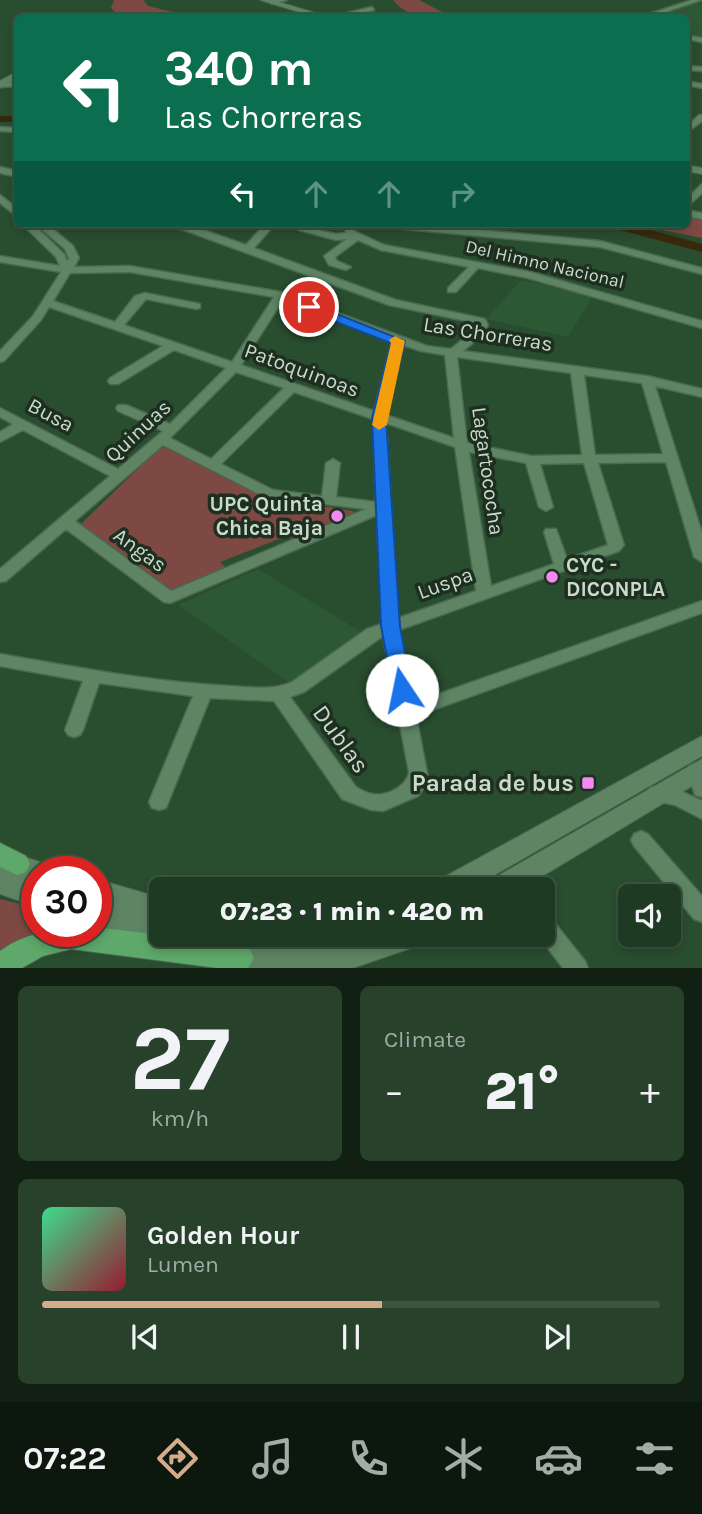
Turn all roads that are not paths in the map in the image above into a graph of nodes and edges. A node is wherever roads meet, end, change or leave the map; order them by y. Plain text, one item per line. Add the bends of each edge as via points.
1 (284, 0) edge
2 (698, 0) edge
3 (268, 1) edge
4 (372, 9) dead end
5 (315, 14) edge
6 (349, 14) edge
7 (653, 14) edge
8 (702, 187) edge
9 (690, 196) edge
10 (0, 198) edge
11 (14, 210) edge
12 (31, 228) edge
13 (46, 228) edge
14 (189, 228) edge
15 (266, 228) edge
16 (426, 228) edge
17 (304, 230) dead end
18 (354, 232) edge
19 (247, 250) junction
20 (0, 259) edge
21 (476, 265) junction
22 (346, 267) dead end
23 (66, 270) junction
24 (702, 271) edge
25 (452, 290) dead end
26 (281, 295) junction
27 (48, 303) junction
28 (197, 306) dead end
29 (702, 325) edge
30 (118, 326) junction
31 (0, 341) edge
32 (398, 341) junction
33 (14, 345) junction
34 (174, 345) junction
35 (452, 355) junction
36 (0, 358) edge
37 (235, 366) junction
38 (578, 370) junction
39 (648, 380) junction
40 (114, 381) dead end
41 (292, 387) junction
42 (702, 393) edge
43 (122, 408) dead end
44 (0, 412) edge
45 (379, 418) junction
46 (23, 424) junction
47 (167, 434) junction
48 (0, 438) edge
49 (461, 444) junction
50 (590, 457) junction
51 (671, 458) junction
52 (532, 460) junction
53 (333, 463) dead end
54 (213, 464) junction
55 (120, 476) junction
56 (328, 501) junction
57 (384, 507) junction
58 (546, 507) dead end
59 (66, 523) junction
60 (551, 532) dead end
61 (702, 557) edge
62 (562, 566) junction
63 (0, 576) edge
64 (484, 593) junction
65 (702, 607) edge
66 (390, 626) junction
67 (0, 660) edge
68 (93, 676) junction
69 (204, 691) junction
70 (279, 695) junction
71 (407, 712) junction
72 (74, 730) dead end
73 (702, 746) edge
74 (700, 776) edge
75 (657, 794) junction
76 (159, 802) dead end
77 (702, 811) edge
78 (640, 840) dead end
79 (467, 877) edge
80 (518, 877) edge
81 (112, 896) edge
82 (149, 906) edge
83 (702, 912) edge
84 (112, 920) edge
85 (149, 930) edge
86 (555, 940) edge
87 (204, 947) edge
88 (382, 947) edge
89 (240, 958) junction
90 (1, 968) edge
91 (577, 968) edge

1 - 3 street
2 - 7 street
3 - 5 main road
4 - 6 street
8 - 9 street
10 - 11 street
12 - 23 street via 60,256
13 - 23 street via 74,258
14 - 19 street
15 - 19 street
16 - 24 street via 600,244
17 - 18 street, Del Himno Nacional via 336,237
18 - 21 street, Del Himno Nacional via 381,247
18 - 22 street via 329,256 333,263
19 - 35 street via 393,303 481,321 478,333
20 - 23 street, Las Chorreras
21 - 25 street
21 - 29 street, Del Himno Nacional via 530,275
23 - 26 street, Las Chorreras via 141,270
23 - 27 street
26 - 32 street, Las Chorreras
26 - 37 street, Quinuas
27 - 30 street, Patoquinoas
27 - 33 street
28 - 30 street via 145,296
30 - 34 street, Patoquinoas
31 - 33 street
32 - 35 street, Las Chorreras
32 - 45 street
33 - 36 street
34 - 37 street, Patoquinoas
34 - 40 street
35 - 38 street, Las Chorreras
35 - 49 street, Lagartococha
37 - 41 street, Patoquinoas
37 - 47 street, Quinuas
38 - 39 street, Las Chorreras
38 - 50 street, Luspa
39 - 42 street, Las Chorreras
39 - 51 street
41 - 45 street, Patoquinoas
41 - 54 street
43 - 47 street
44 - 46 street, Busa
45 - 49 street, Patoquinoas
45 - 57 street
46 - 48 street
46 - 55 street, Busa
47 - 54 street
47 - 55 street, Quinuas
49 - 52 street, Patoquinoas
49 - 64 street, Lagartococha
50 - 51 street, Patoquinoas
50 - 52 street, Patoquinoas
50 - 62 street, Luspa via 616,545
51 - 61 street
52 - 58 street
53 - 56 street
54 - 56 street via 270,494
55 - 59 street, Quinuas
56 - 57 street
57 - 59 street, Angas via 170,598
57 - 66 street
59 - 63 street, Quinuas
60 - 62 street
62 - 64 street, Luspa
64 - 66 street, Luspa
65 - 71 street
66 - 70 street, Luspa
66 - 71 street
67 - 68 street
68 - 69 street
68 - 72 street
69 - 70 street
69 - 76 street
70 - 71 street, Dublas via 349,793 372,802 383,803 416,783
73 - 79 main road
74 - 75 main road
75 - 77 street via 679,798
75 - 80 main road
78 - 83 street
81 - 82 main road
84 - 85 main road
86 - 91 street
87 - 89 main road
88 - 89 main road via 341,963 300,965
89 - 90 main road via 71,936 26,950

